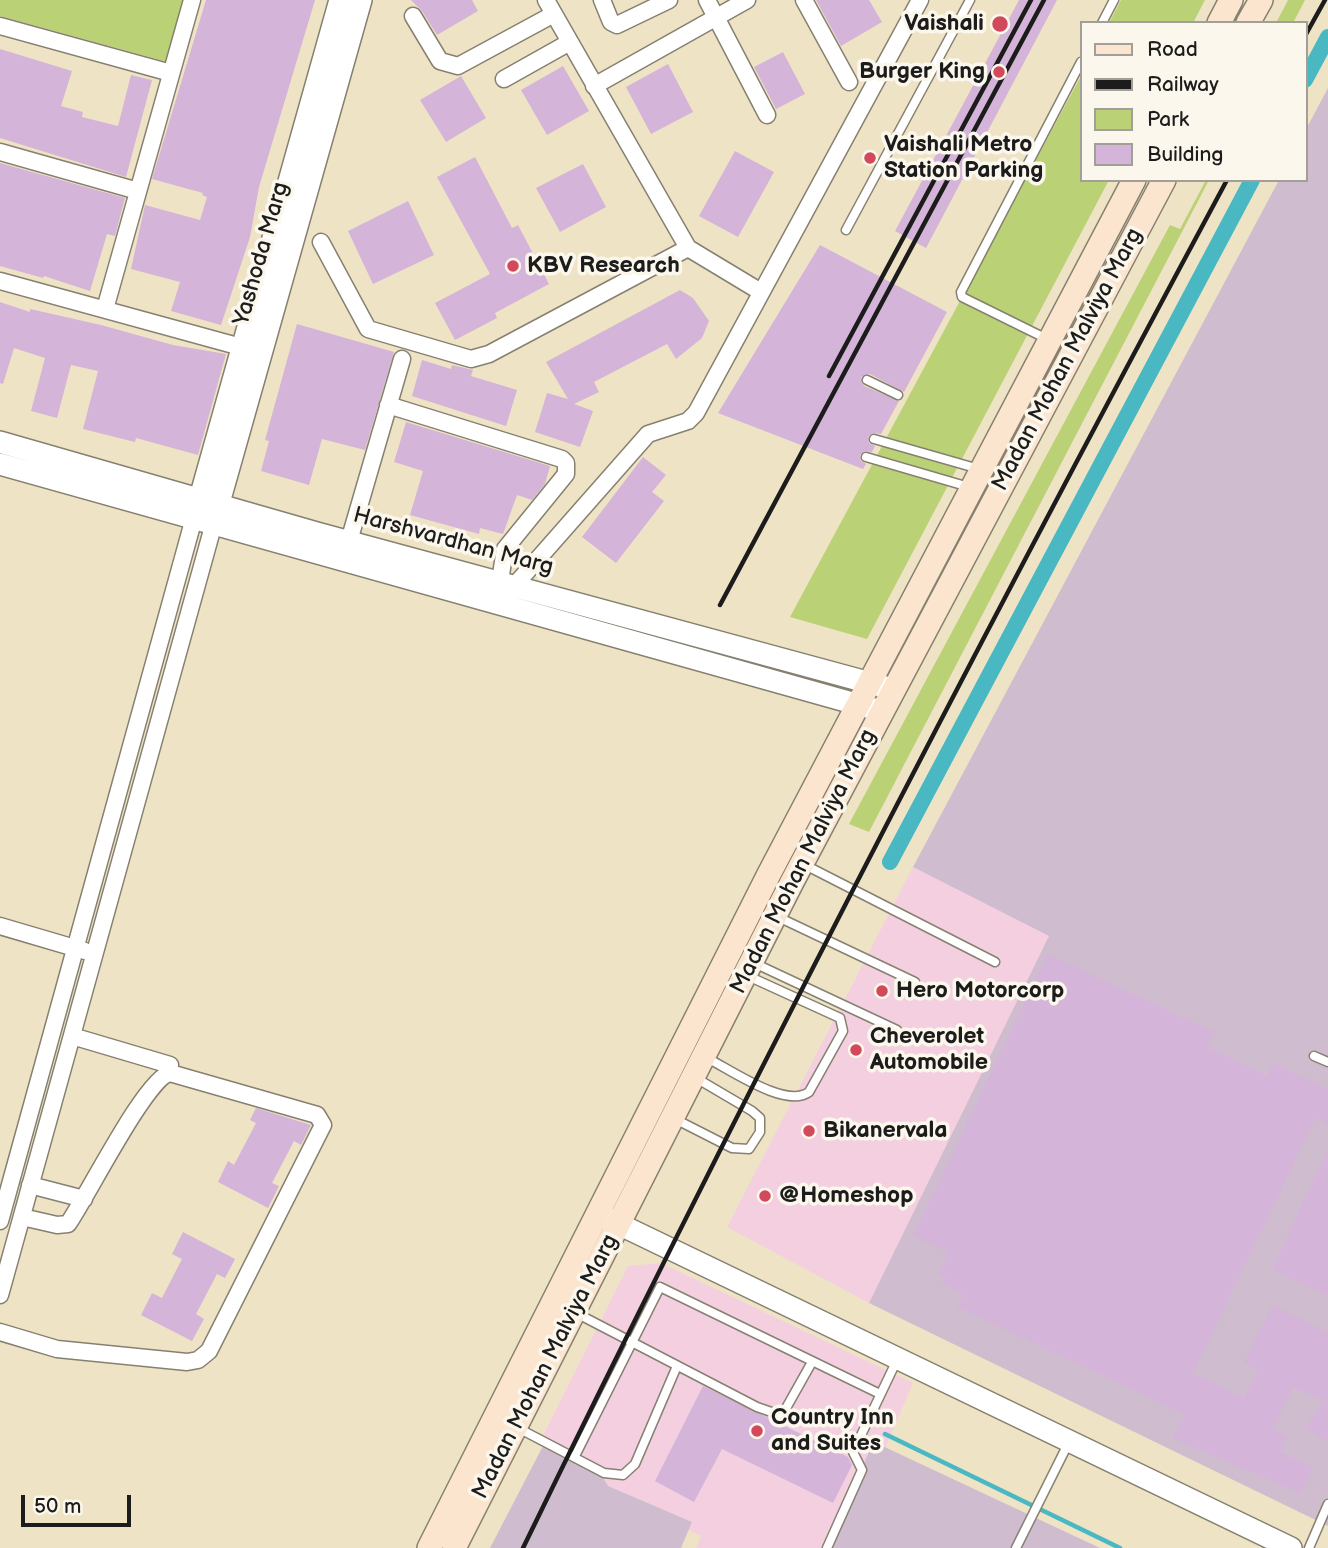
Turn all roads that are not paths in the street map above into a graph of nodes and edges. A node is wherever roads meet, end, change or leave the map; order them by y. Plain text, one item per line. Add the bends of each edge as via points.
1 (192, 0) edge
2 (340, 0) edge
3 (361, 0) edge
4 (602, 0) edge
5 (669, 0) edge
6 (707, 0) edge
7 (747, 0) edge
8 (804, 0) edge
9 (920, 0) edge
10 (970, 0) edge
11 (1114, 0) edge
12 (1231, 0) edge
13 (1261, 0) edge
14 (550, 7) edge
15 (414, 16) dead end
16 (716, 17) junction
17 (1103, 21) edge
18 (1220, 21) edge
19 (1249, 21) edge
20 (0, 26) edge
21 (570, 42) junction
22 (1080, 64) edge
23 (171, 73) junction
24 (503, 79) dead end
25 (849, 82) dead end
26 (594, 86) junction
27 (767, 115) dead end
28 (0, 152) edge
29 (1133, 182) edge
30 (1163, 182) edge
31 (138, 191) junction
32 (846, 230) dead end
33 (321, 242) dead end
34 (688, 248) junction
35 (0, 281) edge
36 (761, 292) junction
37 (105, 309) junction
38 (1050, 341) junction
39 (252, 350) junction
40 (402, 359) dead end
41 (867, 380) dead end
42 (898, 395) dead end
43 (388, 405) junction
44 (874, 439) dead end
45 (0, 442) edge
46 (866, 457) dead end
47 (0, 464) edge
48 (976, 479) junction
49 (207, 511) junction
50 (349, 541) junction
51 (508, 583) junction
52 (869, 683) junction
53 (894, 690) junction
54 (858, 705) junction
55 (882, 712) junction
56 (802, 864) junction
57 (775, 916) junction
58 (0, 926) edge
59 (75, 948) junction
60 (94, 954) junction
61 (995, 962) dead end
62 (749, 968) junction
63 (915, 982) dead end
64 (897, 1030) dead end
65 (72, 1036) junction
66 (704, 1056) junction
67 (1314, 1056) dead end
68 (1328, 1062) edge
69 (170, 1065) dead end
70 (693, 1077) junction
71 (672, 1118) junction
72 (30, 1185) junction
73 (84, 1199) junction
74 (597, 1214) junction
75 (22, 1217) junction
76 (0, 1221) edge
77 (618, 1224) junction
78 (0, 1295) edge
79 (576, 1313) junction
80 (0, 1332) edge
81 (631, 1343) junction
82 (897, 1360) junction
83 (812, 1362) junction
84 (677, 1366) junction
85 (880, 1394) junction
86 (516, 1427) junction
87 (1069, 1442) junction
88 (575, 1456) junction
89 (1328, 1504) edge
90 (429, 1548) edge
91 (454, 1548) edge
92 (828, 1548) edge
93 (1016, 1548) edge
94 (1291, 1548) edge
95 (1309, 1548) edge

1 - 23 street
2 - 39 street, Yashoda Marg
3 - 39 street, Yashoda Marg
4 - 5 street via 611,22 617,25
6 - 16 street
7 - 16 street
8 - 25 street
9 - 36 street
10 - 32 lane
11 - 17 lane
12 - 18 main road
13 - 19 main road
14 - 15 street via 458,66 440,61
14 - 21 street
16 - 26 street
16 - 27 street
20 - 23 street
21 - 24 street
21 - 26 street
22 - 38 lane via 961,290 962,297
23 - 31 street
26 - 34 street
28 - 31 street
29 - 38 main road, Madan Mohan Malviya Marg
30 - 53 main road, Madan Mohan Malviya Marg
31 - 37 street
33 - 34 street via 368,329 471,359 489,354
34 - 36 street
35 - 37 street
36 - 51 street via 693,417 648,434
37 - 39 street
38 - 48 main road, Madan Mohan Malviya Marg
39 - 49 street, Yashoda Marg
40 - 43 street
41 - 42 lane
43 - 50 street
43 - 51 street via 566,463 566,474 505,549
44 - 48 lane
45 - 49 street, Harshvardhan Marg
46 - 48 lane
47 - 49 street, Harshvardhan Marg
48 - 52 main road, Madan Mohan Malviya Marg
49 - 50 street, Harshvardhan Marg
49 - 54 street, Harshvardhan Marg
49 - 59 street
49 - 60 street
50 - 51 street, Harshvardhan Marg
51 - 52 street, Harshvardhan Marg
52 - 53 street, Harshvardhan Marg
52 - 54 main road, Madan Mohan Malviya Marg
53 - 55 main road, Madan Mohan Malviya Marg
54 - 55 street, Harshvardhan Marg
54 - 74 main road, Madan Mohan Malviya Marg
55 - 56 main road, Madan Mohan Malviya Marg
56 - 57 main road, Madan Mohan Malviya Marg
56 - 61 lane
57 - 62 main road, Madan Mohan Malviya Marg
57 - 63 lane
58 - 59 street
59 - 60 street
59 - 76 street
60 - 65 street
62 - 64 lane
62 - 66 main road, Madan Mohan Malviya Marg
62 - 66 lane via 840,1018 843,1031 800,1098 783,1097
65 - 69 street
65 - 72 street
66 - 70 main road, Madan Mohan Malviya Marg
67 - 68 lane
70 - 71 main road, Madan Mohan Malviya Marg
70 - 71 lane via 752,1111 760,1118 760,1132 749,1149 732,1148
71 - 77 main road, Madan Mohan Malviya Marg
72 - 73 street
72 - 75 street
73 - 75 street via 64,1226
73 - 80 street via 162,1075 170,1073 317,1115 323,1125 209,1351 198,1360 187,1363 75,1352
74 - 77 street
74 - 90 main road, Madan Mohan Malviya Marg
75 - 78 street
77 - 79 main road, Madan Mohan Malviya Marg
77 - 82 street
79 - 81 lane
79 - 86 main road, Madan Mohan Malviya Marg
81 - 83 lane via 660,1287
81 - 84 lane
81 - 88 lane
82 - 85 lane
82 - 87 street
83 - 84 lane via 779,1415
83 - 85 lane
84 - 88 lane via 631,1471 614,1476
85 - 92 lane via 853,1452 862,1472
86 - 88 lane
86 - 91 main road, Madan Mohan Malviya Marg
87 - 93 lane
87 - 94 street
89 - 95 lane

